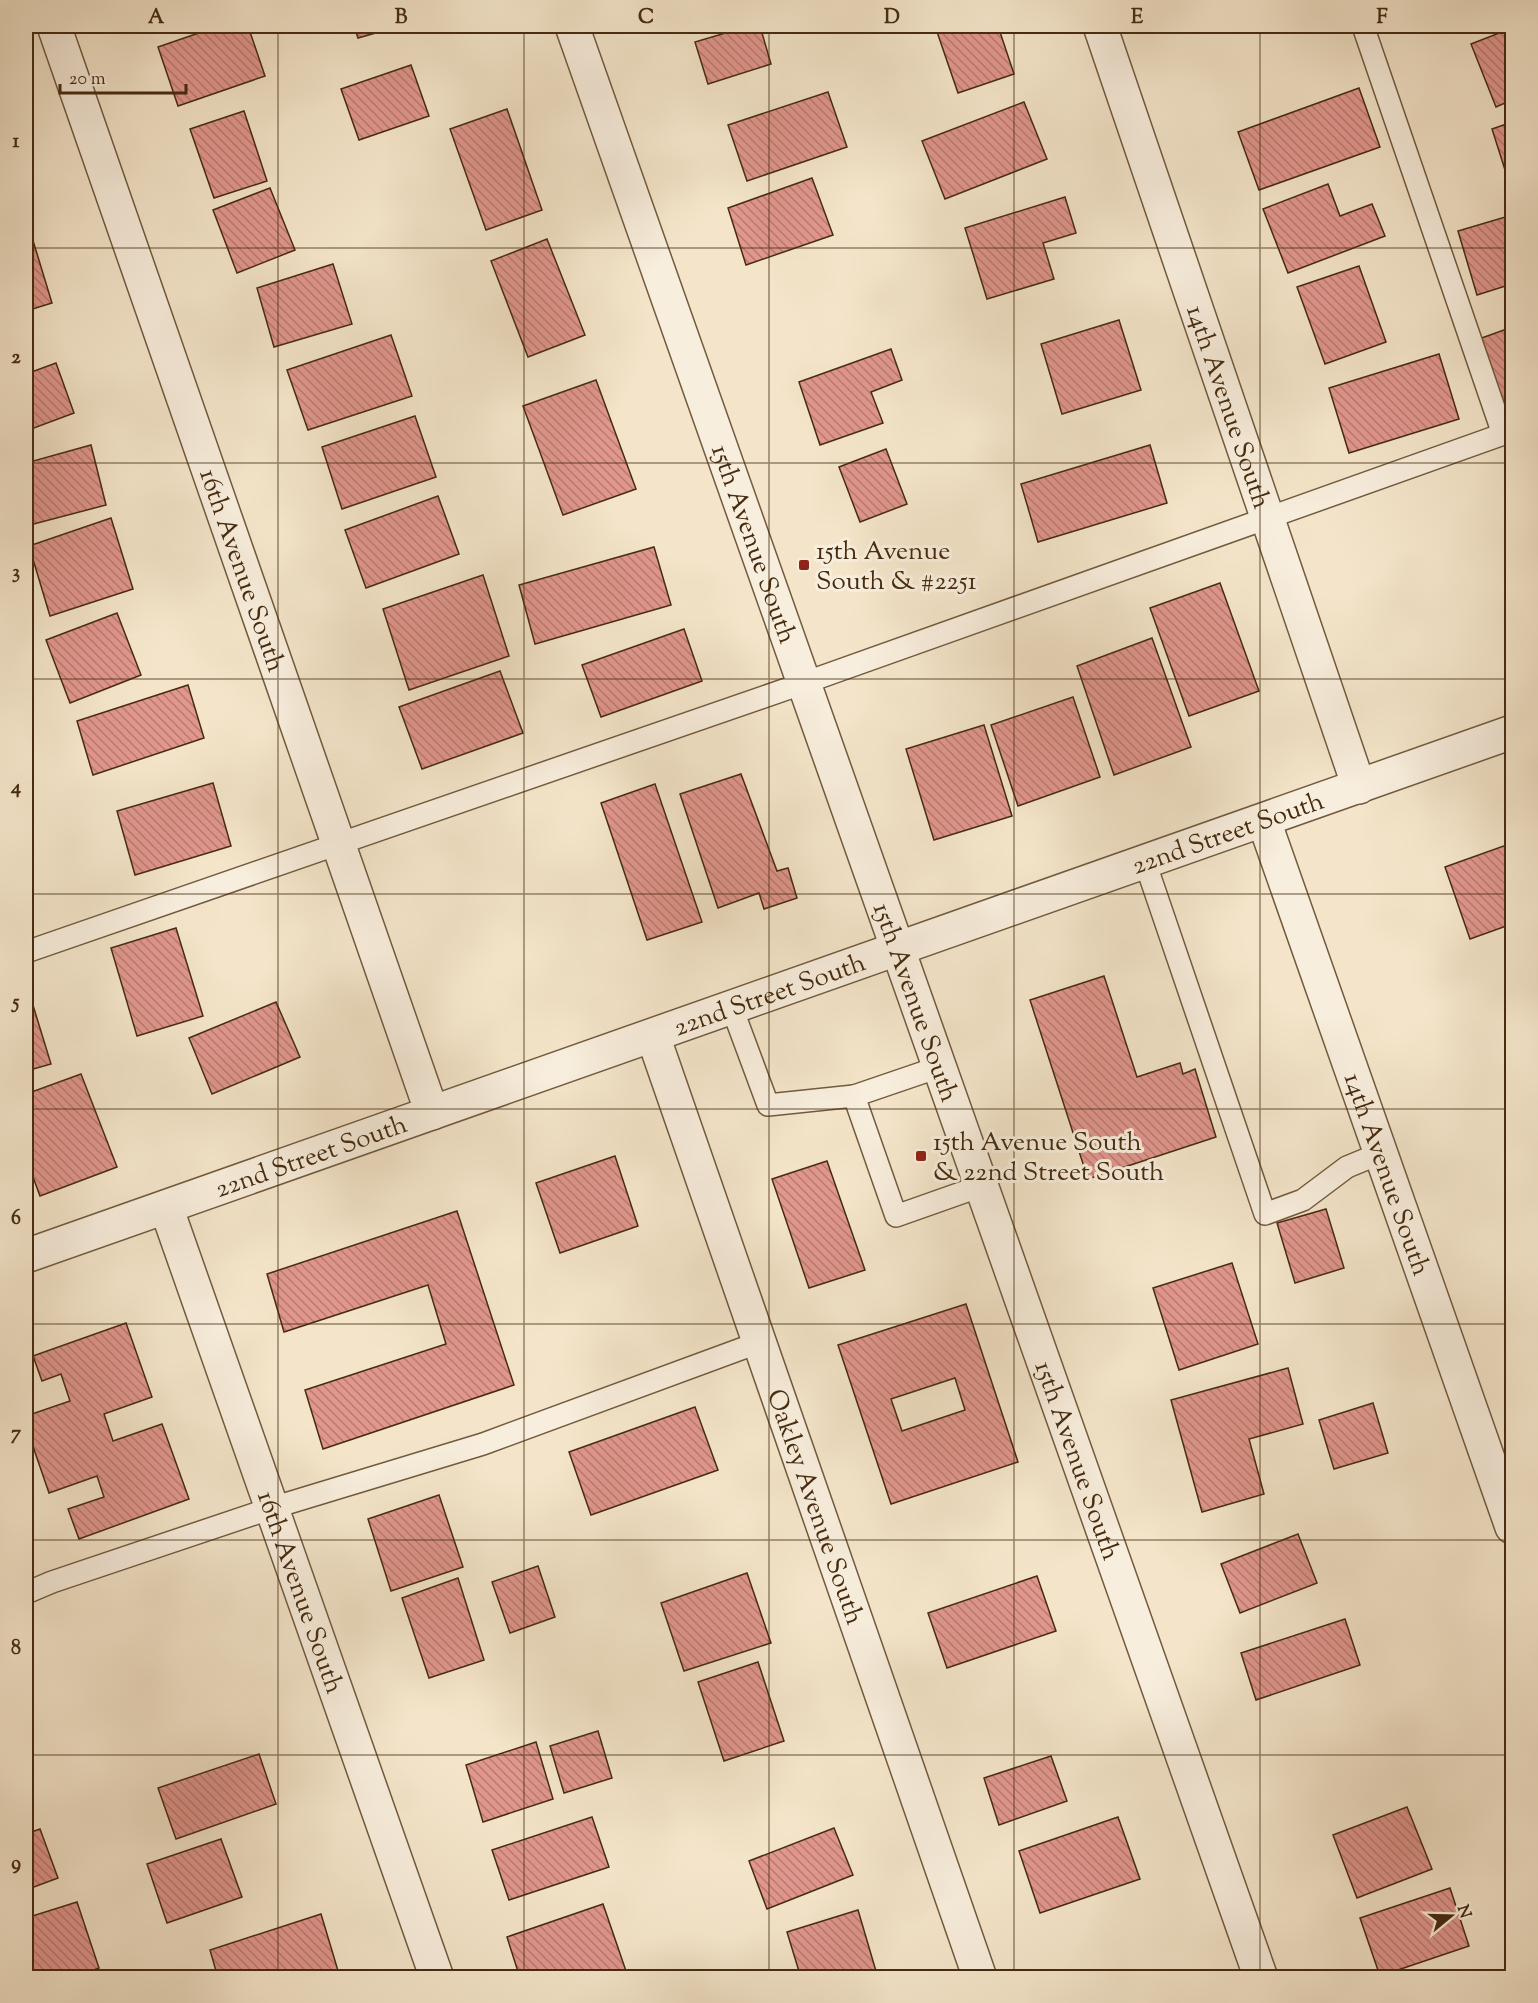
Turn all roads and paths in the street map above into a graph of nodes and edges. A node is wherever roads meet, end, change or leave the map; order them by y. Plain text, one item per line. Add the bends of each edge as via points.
1 (54, 26) edge
2 (572, 26) edge
3 (1100, 26) edge
4 (1363, 26) edge
5 (1508, 433) edge
6 (1268, 518) junction
7 (804, 683) junction
8 (1512, 732) edge
9 (1359, 787) junction
10 (1264, 820) junction
11 (339, 843) junction
12 (1145, 862) junction
13 (898, 950) junction
14 (26, 952) edge
15 (732, 1008) junction
16 (653, 1036) junction
17 (939, 1067) junction
18 (854, 1096) junction
19 (432, 1113) junction
20 (1381, 1153) junction
21 (981, 1186) junction
22 (166, 1207) junction
23 (26, 1256) edge
24 (760, 1342) junction
25 (272, 1508) junction
26 (1512, 1527) edge
27 (26, 1593) edge
28 (437, 1977) edge
29 (980, 1977) edge
30 (1261, 1977) edge

1 - 11 street, 16th Avenue South
2 - 7 street, 15th Avenue South
3 - 6 street, 14th Avenue South
4 - 5 lane
5 - 6 lane
6 - 7 lane
6 - 9 street, 14th Avenue South
7 - 11 lane
7 - 13 street, 15th Avenue South
8 - 9 street, 22nd Street South
9 - 10 street, 22nd Street South
10 - 12 street, 22nd Street South
10 - 20 street, 14th Avenue South
11 - 14 lane
11 - 19 street, 16th Avenue South
12 - 13 street, 22nd Street South
12 - 20 lane via 1265,1214 1303,1200 1347,1167
13 - 15 street, 22nd Street South
13 - 17 street, 15th Avenue South
15 - 16 street, 22nd Street South
15 - 18 lane via 768,1105
16 - 19 street, 22nd Street South
16 - 24 street, Oakley Avenue South
17 - 18 lane
17 - 21 street, 15th Avenue South
18 - 21 lane via 896,1216
19 - 22 street, 22nd Street South
20 - 26 street, 14th Avenue South
21 - 30 street, 15th Avenue South
22 - 23 street, 22nd Street South
22 - 25 street, 16th Avenue South
24 - 25 lane via 483,1444
24 - 29 street, Oakley Avenue South
25 - 27 lane
25 - 28 street, 16th Avenue South

